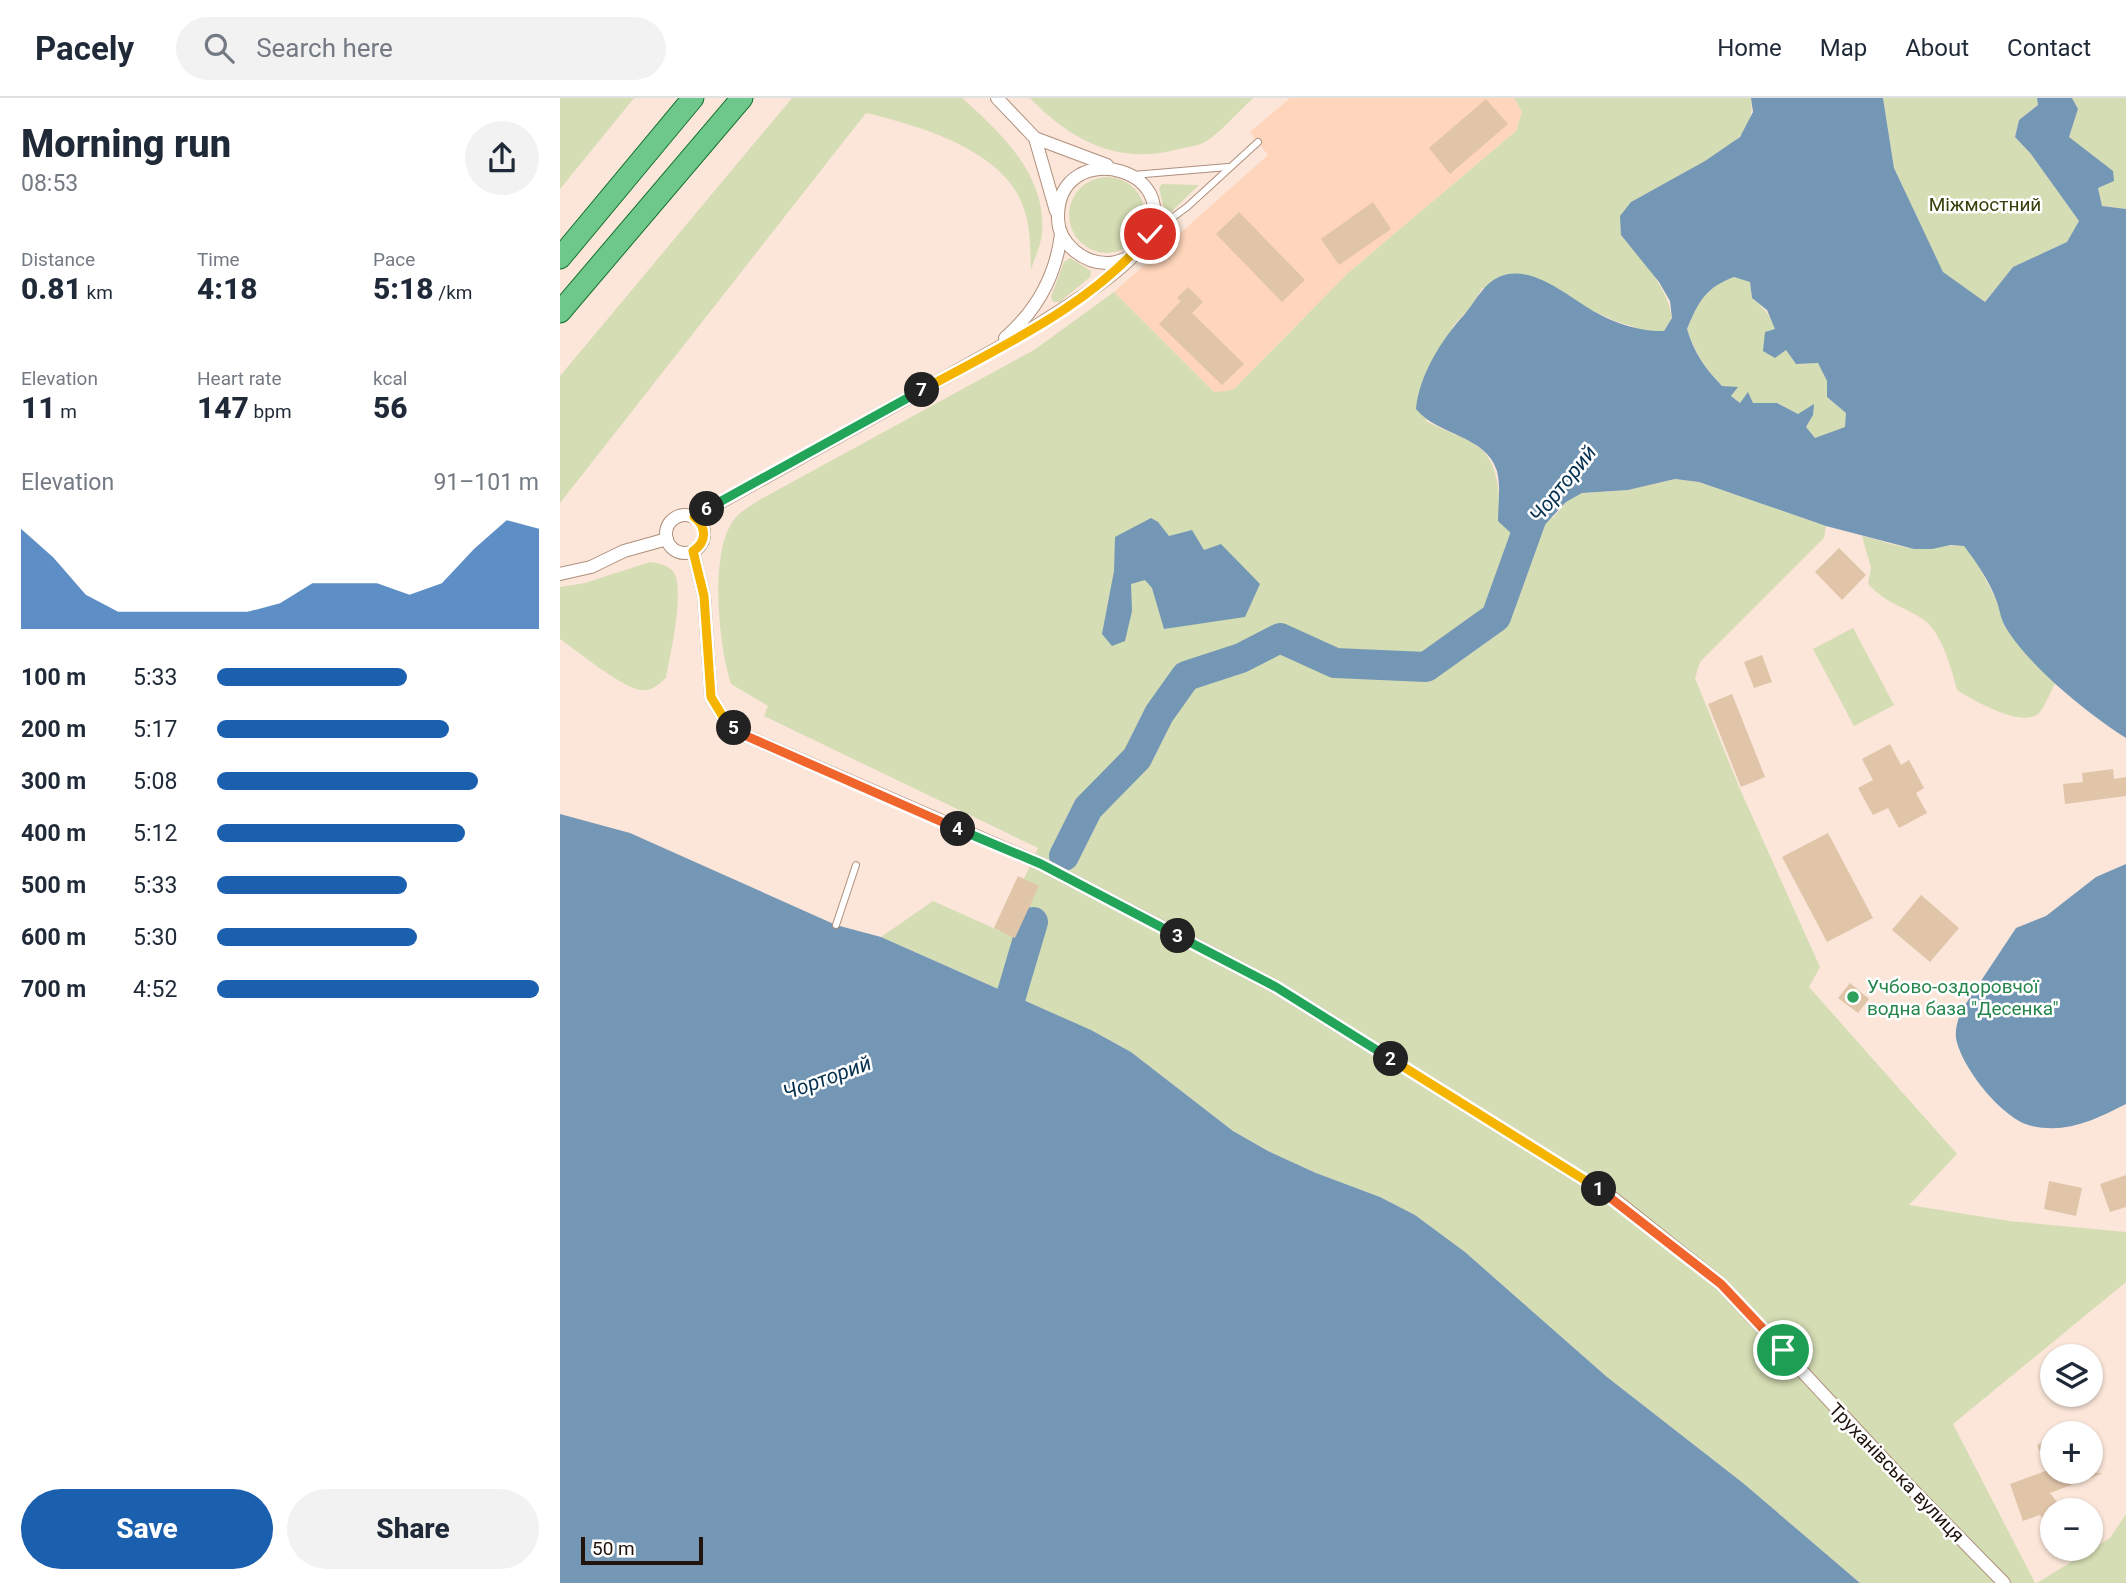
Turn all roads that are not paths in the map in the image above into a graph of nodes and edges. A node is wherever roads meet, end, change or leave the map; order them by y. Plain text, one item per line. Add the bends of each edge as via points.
1 (693, 98) edge
2 (742, 98) edge
3 (997, 98) edge
4 (1035, 138) junction
5 (1258, 142) dead end
6 (1228, 167) junction
7 (1117, 169) junction
8 (1132, 175) junction
9 (1058, 219) junction
10 (1061, 234) junction
11 (1150, 234) junction
12 (1134, 255) junction
13 (560, 258) edge
14 (560, 312) edge
15 (983, 356) junction
16 (694, 517) junction
17 (667, 539) junction
18 (693, 551) junction
19 (560, 574) edge
20 (856, 865) dead end
21 (836, 925) dead end
22 (2004, 1583) edge

1 - 13 main road
2 - 14 main road
3 - 4 street
4 - 7 street
4 - 9 street
5 - 6 lane
6 - 8 lane
6 - 11 lane
7 - 8 street
7 - 9 street via 1096,168 1084,173 1061,198
8 - 11 street via 1148,191 1154,212
9 - 10 street
10 - 12 street via 1075,253 1090,261 1111,264
10 - 15 street via 1058,259 1042,297 1019,325
11 - 12 street
12 - 15 street via 1080,298
15 - 16 street
16 - 17 street via 673,519
16 - 18 street via 704,534
17 - 18 street via 677,551
17 - 19 street
18 - 22 street, Труханівська вулиця via 704,596 711,697 725,720 744,735 1041,864 1276,987 1613,1198 1721,1284
20 - 21 lane

